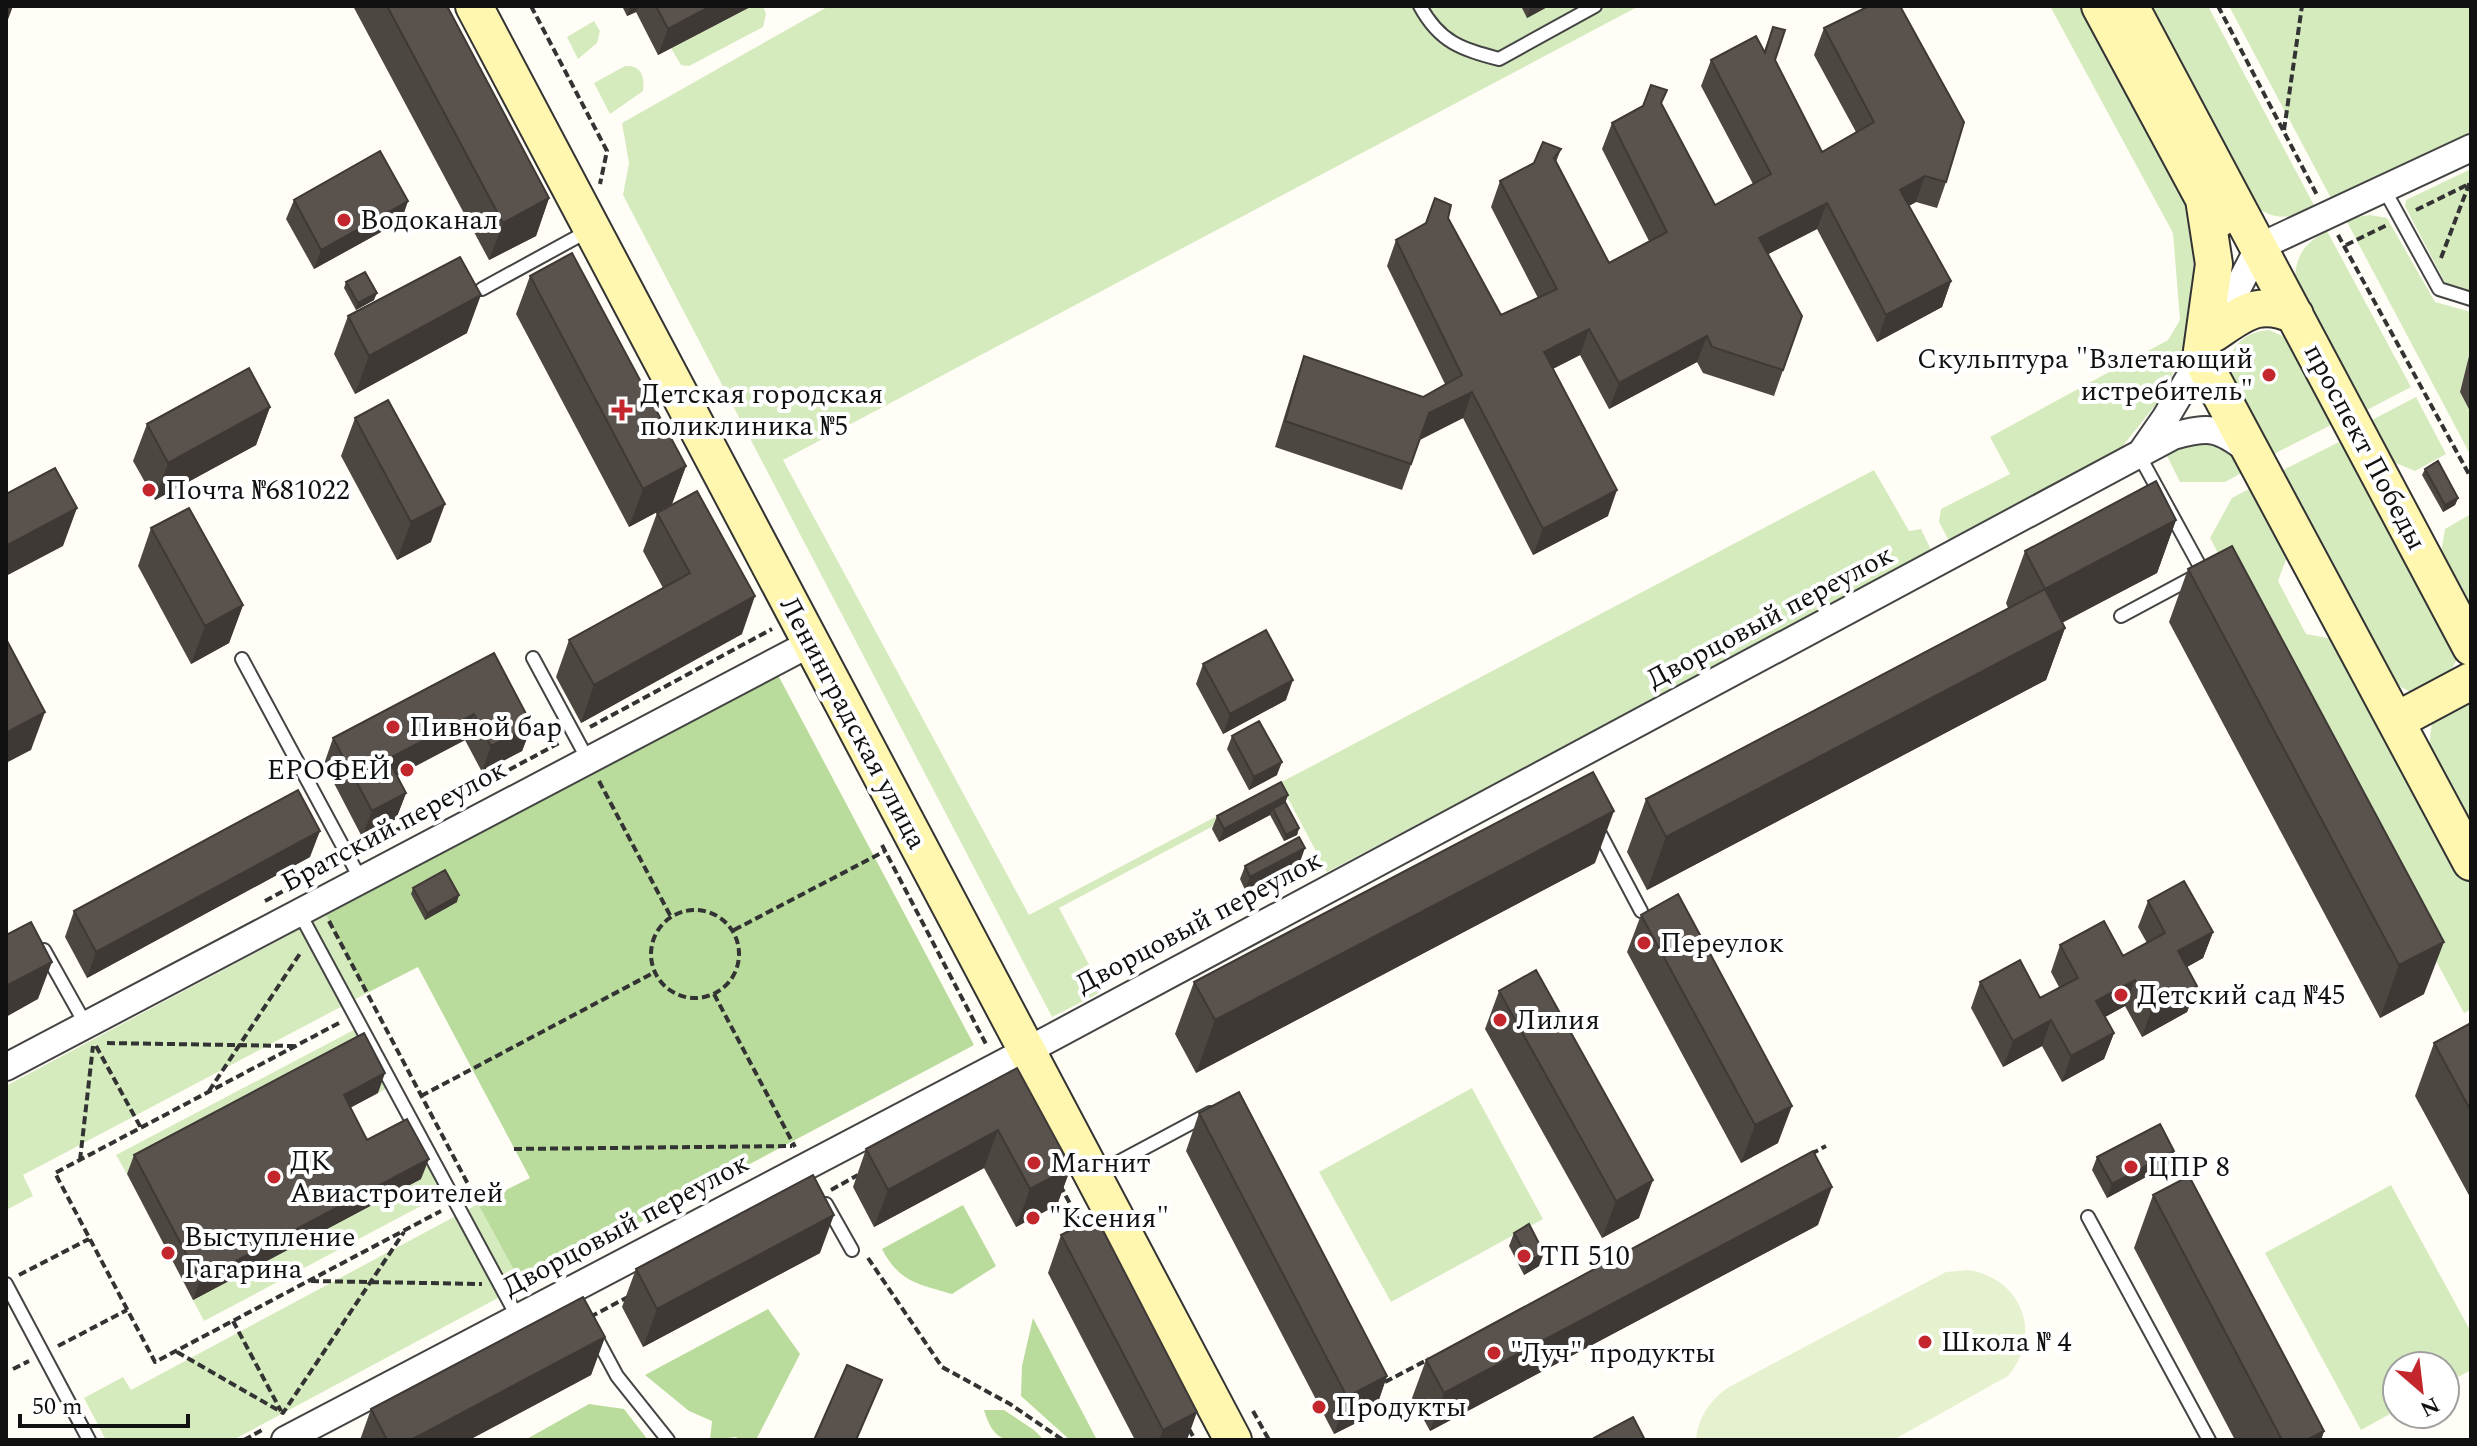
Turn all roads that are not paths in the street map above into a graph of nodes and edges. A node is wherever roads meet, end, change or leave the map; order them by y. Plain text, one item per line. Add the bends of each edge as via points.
1 (474, 6) edge
2 (1420, 6) edge
3 (1595, 6) edge
4 (2100, 6) edge
5 (2130, 6) edge
6 (2471, 148) edge
7 (2384, 189) junction
8 (2204, 199) junction
9 (592, 229) junction
10 (2259, 247) junction
11 (482, 289) edge
12 (2471, 299) edge
13 (2295, 315) junction
14 (2208, 345) junction
15 (2252, 453) junction
16 (2139, 455) junction
17 (2121, 616) dead end
18 (811, 643) junction
19 (2471, 647) edge
20 (533, 658) dead end
21 (242, 659) dead end
22 (2471, 681) edge
23 (2396, 721) junction
24 (590, 765) junction
25 (1587, 808) edge
26 (2471, 862) edge
27 (361, 880) junction
28 (1641, 911) edge
29 (299, 912) junction
30 (38, 939) edge
31 (90, 1035) junction
32 (1026, 1050) junction
33 (6, 1067) edge
34 (1221, 1107) edge
35 (1093, 1175) junction
36 (821, 1195) edge
37 (2088, 1217) dead end
38 (856, 1248) road end
39 (6, 1284) edge
40 (518, 1318) junction
41 (586, 1319) edge
42 (293, 1428) edge
43 (89, 1440) edge
44 (668, 1440) edge
45 (1233, 1440) edge
46 (2209, 1440) edge

1 - 9 main road, Ленинградская улица
2 - 3 lane via 1458,48 1499,59
4 - 8 main road
5 - 10 main road, проспект Победы
6 - 7 street
7 - 10 street
7 - 12 lane via 2439,289
8 - 10 main road via 2229,231
8 - 14 main road via 2214,264
9 - 11 lane
9 - 18 main road, Ленинградская улица
10 - 13 main road, проспект Победы
10 - 14 street
13 - 14 main road via 2276,306 2249,309
13 - 19 main road, проспект Победы
14 - 15 main road
14 - 16 street, Дворцовый переулок
15 - 16 street, Дворцовый переулок via 2225,432 2199,429
15 - 23 main road
16 - 17 lane via 2203,572
16 - 32 street, Дворцовый переулок via 1566,769
18 - 24 street, Братский переулок
18 - 32 main road, Ленинградская улица
20 - 24 lane
21 - 27 lane
22 - 23 main road
23 - 26 main road
24 - 27 street, Братский переулок
25 - 28 lane
27 - 29 street, Братский переулок
29 - 31 street, Братский переулок
29 - 40 lane
30 - 31 lane
31 - 33 street, Братский переулок
32 - 35 main road, Ленинградская улица
32 - 40 street, Дворцовый переулок via 808,1171
34 - 35 lane
35 - 45 main road, Ленинградская улица
36 - 38 lane
37 - 46 lane
39 - 43 lane
40 - 42 street, Дворцовый переулок
41 - 44 lane via 617,1376

